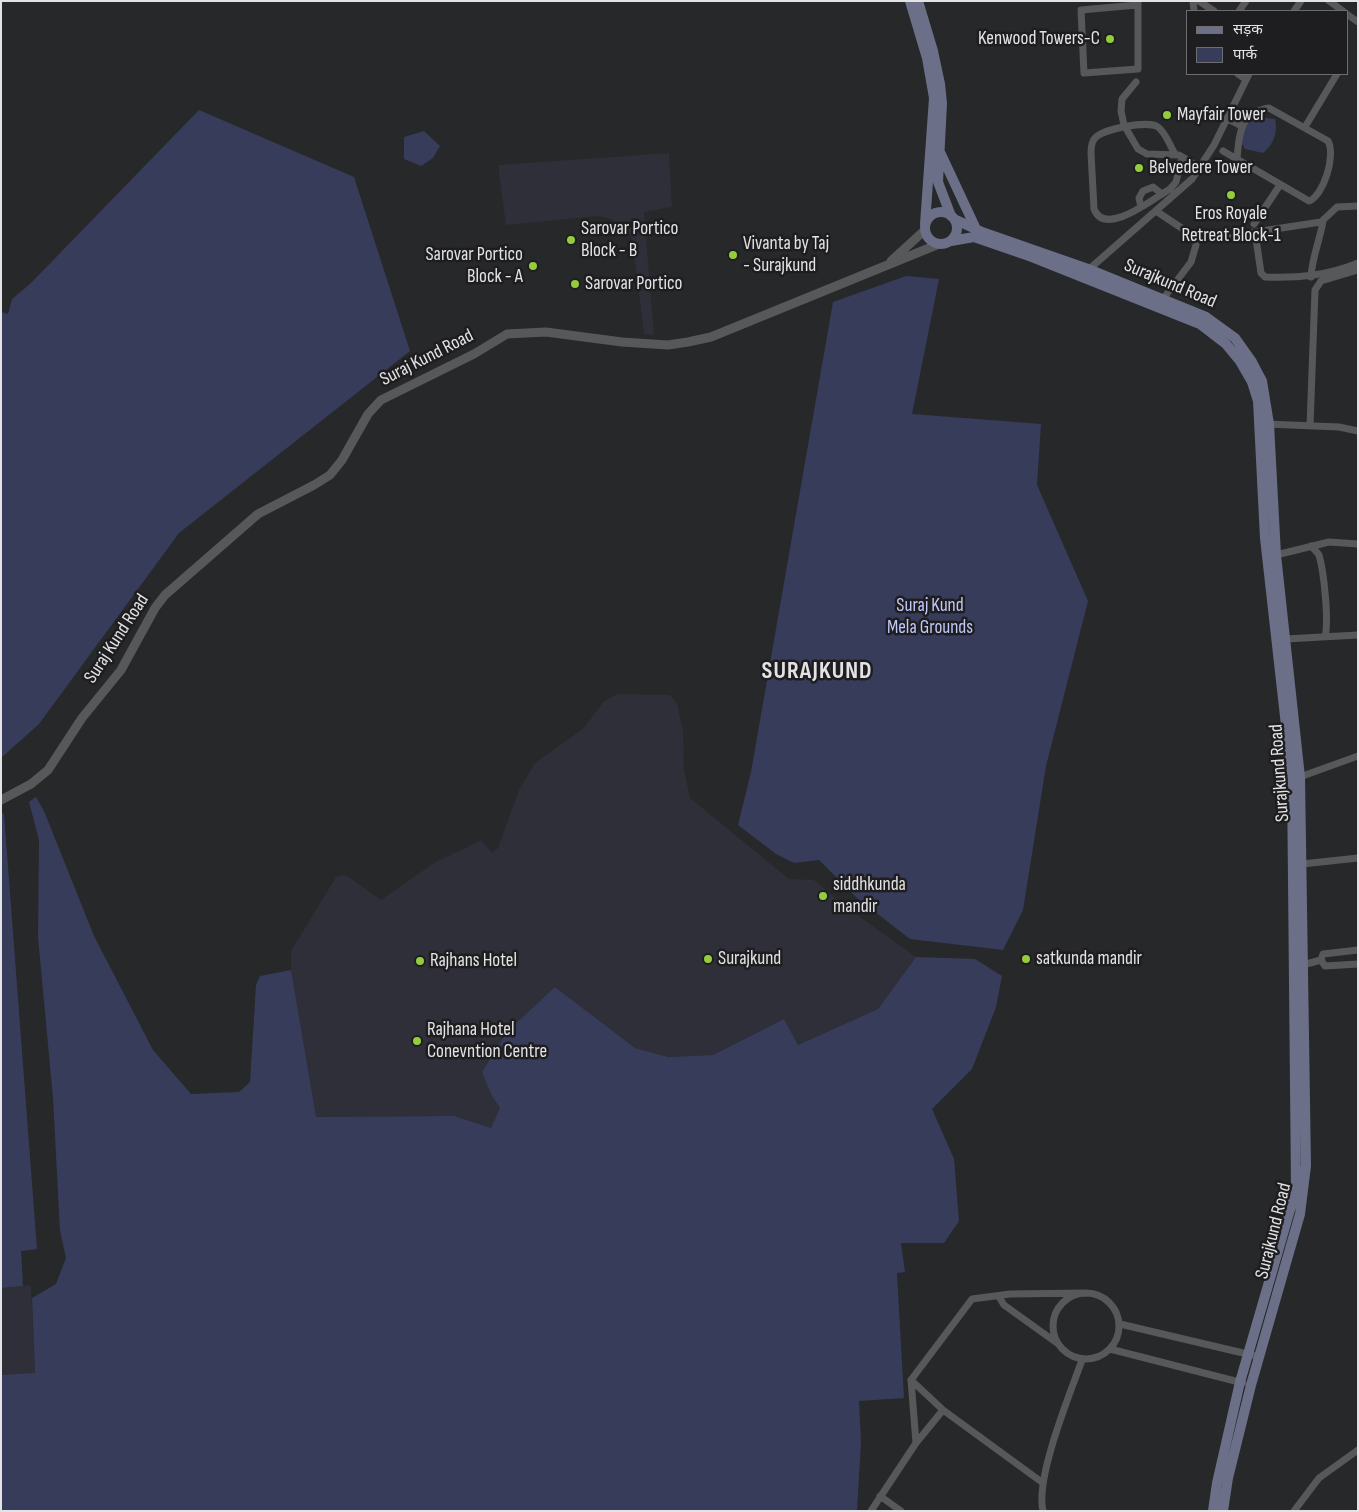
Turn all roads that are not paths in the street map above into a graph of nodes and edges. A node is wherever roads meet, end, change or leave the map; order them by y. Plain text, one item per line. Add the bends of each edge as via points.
1 (910, 1) edge
2 (918, 1) edge
3 (1199, 1) edge
4 (1329, 1) edge
5 (1138, 3) edge
6 (1212, 10) edge
7 (1342, 10) edge
8 (1336, 75) edge
9 (1247, 77) edge
10 (1136, 82) dead end
11 (1228, 119) junction
12 (1242, 126) junction
13 (1305, 127) junction
14 (1126, 128) junction
15 (939, 151) junction
16 (1223, 151) dead end
17 (1178, 156) junction
18 (1237, 159) junction
19 (1201, 168) junction
20 (1280, 185) junction
21 (1162, 194) junction
22 (1358, 206) edge
23 (1141, 207) junction
24 (1156, 211) junction
25 (953, 217) junction
26 (1323, 220) junction
27 (1254, 224) dead end
28 (925, 227) junction
29 (976, 229) junction
30 (1255, 232) junction
31 (951, 241) junction
32 (939, 244) junction
33 (1196, 245) dead end
34 (1358, 263) edge
35 (883, 268) junction
36 (1358, 270) edge
37 (1085, 272) junction
38 (1311, 277) junction
39 (1163, 299) junction
40 (1265, 424) junction
41 (1310, 426) junction
42 (1358, 431) edge
43 (1358, 544) edge
44 (1311, 546) junction
45 (1276, 555) junction
46 (1358, 635) edge
47 (1325, 637) junction
48 (1286, 640) junction
49 (1358, 756) edge
50 (1296, 778) junction
51 (1, 800) edge
52 (1297, 848) junction
53 (1358, 858) edge
54 (1302, 864) junction
55 (1358, 950) edge
56 (1321, 960) junction
57 (1358, 964) edge
58 (1299, 966) junction
59 (1086, 1293) junction
60 (999, 1297) junction
61 (1120, 1324) junction
62 (1057, 1343) junction
63 (1110, 1350) junction
64 (1249, 1354) junction
65 (1260, 1357) junction
66 (1082, 1360) junction
67 (912, 1380) junction
68 (1240, 1382) junction
69 (1251, 1385) junction
70 (943, 1410) junction
71 (916, 1443) junction
72 (1358, 1450) edge
73 (1043, 1483) junction
74 (880, 1496) junction
75 (871, 1511) edge
76 (902, 1511) edge
77 (1042, 1511) edge
78 (1213, 1511) edge
79 (1223, 1511) edge
80 (1294, 1511) edge

1 - 28 main road via 927,58 934,98
2 - 15 main road via 941,92
3 - 6 street
4 - 7 street
5 - 5 street via 1081,10 1084,73 1138,69
8 - 13 street
9 - 11 street
10 - 14 street via 1121,104
11 - 12 street
11 - 19 street
12 - 13 street via 1249,118 1269,108
12 - 18 street
13 - 20 street via 1328,141 1331,164 1315,197 1309,201
14 - 17 street via 1142,153
14 - 17 street via 1142,125 1159,128
14 - 23 street via 1109,130 1093,140 1094,210 1101,220 1108,220 1128,215
15 - 25 main road via 938,182
15 - 29 main road
16 - 18 street
17 - 19 street
17 - 21 street via 1176,182
18 - 20 street
19 - 24 street
20 - 27 street
21 - 23 street
21 - 23 street via 1152,187 1143,191 1139,198
22 - 26 street via 1337,207
24 - 30 street via 1197,236
24 - 37 street
25 - 28 main road via 935,213
25 - 29 main road, Surajkund Road
25 - 31 main road via 956,233
26 - 30 street
26 - 38 street via 1320,244 1312,258
28 - 32 main road via 928,239
28 - 35 street
29 - 37 main road, Surajkund Road
30 - 38 street via 1262,276
31 - 32 main road
31 - 37 main road, Surajkund Road via 974,237
32 - 35 street, Suraj Kund Road
33 - 39 street via 1191,262
34 - 38 street
35 - 51 street, Suraj Kund Road via 711,337 688,342 622,342 546,332 515,332 422,381 390,393 373,406 330,475 258,514 165,596 121,670 82,718 48,770 31,784
36 - 41 street via 1321,281 1315,290
37 - 39 main road, Surajkund Road
37 - 40 main road, Surajkund Road via 1211,330 1247,372
39 - 40 main road, Surajkund Road via 1211,320 1235,338 1262,381
40 - 41 street
40 - 45 main road, Surajkund Road
40 - 50 main road, Surajkund Road via 1265,538
41 - 42 street
43 - 44 street via 1329,542
44 - 45 street
44 - 47 street via 1319,556 1327,624
45 - 48 main road, Surajkund Road
46 - 47 street
47 - 48 street
48 - 50 main road, Surajkund Road
49 - 50 street
50 - 52 main road, Surajkund Road
52 - 54 main road, Surajkund Road
52 - 58 main road, Surajkund Road
53 - 54 street
54 - 58 main road, Surajkund Road
55 - 56 street via 1323,954
56 - 57 street via 1325,966
56 - 58 street
58 - 64 main road, Surajkund Road via 1296,1189
58 - 65 main road, Surajkund Road via 1304,1190
59 - 60 street
59 - 61 street via 1109,1302
59 - 62 street via 1061,1304 1054,1316 1053,1330
60 - 62 street via 1004,1305
60 - 67 street via 970,1301
61 - 63 street via 1118,1338
61 - 64 street
62 - 66 street via 1068,1354
63 - 66 street via 1097,1358
63 - 68 street
64 - 65 street
64 - 68 main road, Surajkund Road
65 - 69 main road, Surajkund Road
66 - 73 street
67 - 70 street
67 - 71 street
68 - 69 street
68 - 78 main road, Surajkund Road
69 - 79 main road, Surajkund Road
70 - 71 street
70 - 73 street
71 - 74 street
72 - 80 street via 1319,1478
73 - 77 street
74 - 75 street
74 - 76 street

